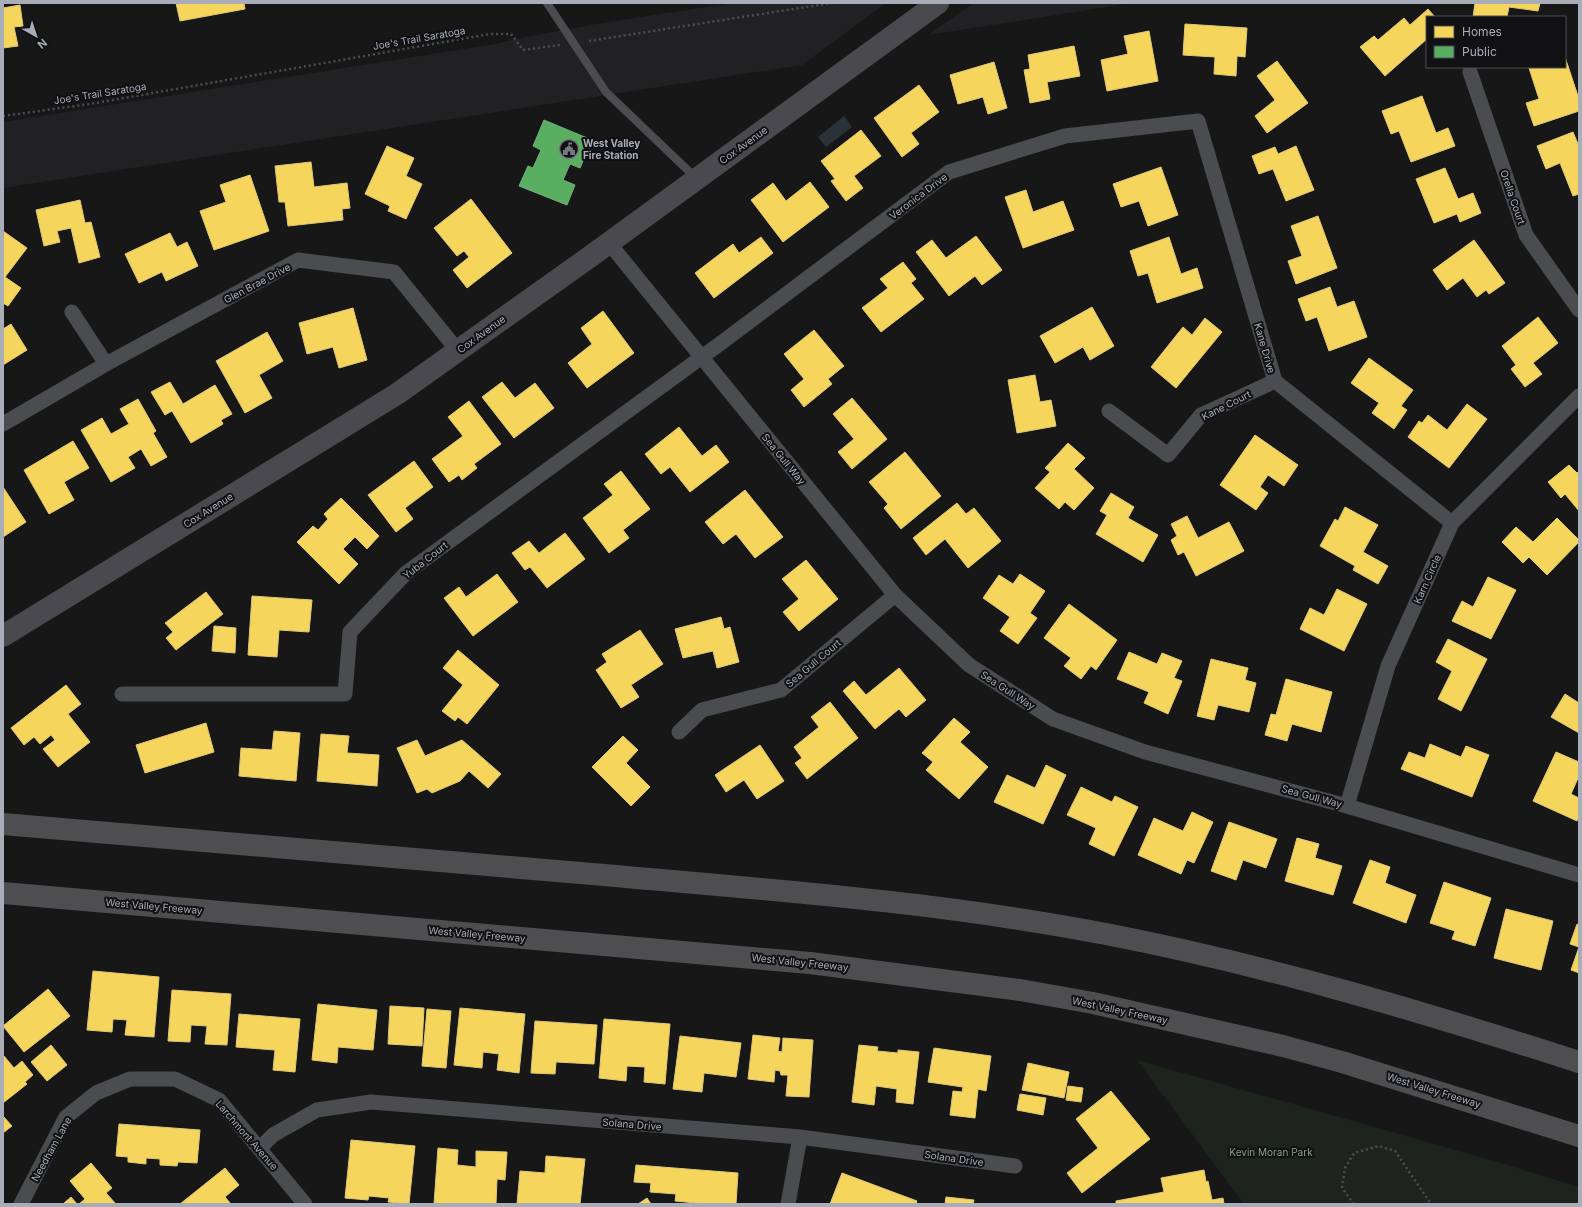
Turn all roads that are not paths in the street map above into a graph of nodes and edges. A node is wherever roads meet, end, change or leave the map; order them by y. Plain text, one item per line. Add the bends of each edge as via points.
1 (548, 3) edge
2 (938, 3) edge
3 (1470, 72) dead end
4 (1198, 121) joint
5 (696, 179) junction
6 (608, 242) junction
7 (1579, 310) edge
8 (72, 312) dead end
9 (458, 351) junction
10 (700, 357) junction
11 (106, 364) junction
12 (1275, 380) junction
13 (1579, 396) edge
14 (1109, 411) dead end
15 (3, 424) edge
16 (1452, 524) junction
17 (895, 594) junction
18 (3, 636) edge
19 (122, 694) dead end
20 (680, 732) dead end
21 (1347, 806) junction
22 (3, 824) edge
23 (1579, 875) edge
24 (3, 893) edge
25 (1579, 1062) edge
26 (130, 1079) joint
27 (1579, 1136) edge
28 (800, 1137) junction
29 (260, 1148) junction
30 (1015, 1166) dead end
31 (21, 1204) edge
32 (305, 1204) edge
33 (788, 1204) edge

1 - 5 lane via 606,92
2 - 5 main road, Cox Avenue
3 - 7 street, Orella Court via 1526,235
4 - 10 street, Veronica Drive via 1065,136 949,172
4 - 12 street, Kane Drive
5 - 6 main road, Cox Avenue
6 - 9 main road, Cox Avenue
6 - 10 street, Sea Gull Way
8 - 11 street
9 - 11 street, Glen Brae Drive via 394,272 298,260
9 - 18 main road, Cox Avenue via 397,394
10 - 17 street, Sea Gull Way
10 - 19 street, Yuba Court via 406,573 350,632 345,694
11 - 15 street, Glen Brae Drive
12 - 14 street, Kane Court via 1201,415 1168,455
12 - 16 street, Kane Drive
13 - 16 street, Karn Circle
16 - 21 street, Karn Circle via 1388,666
17 - 20 street, Sea Gull Court via 781,690 702,710
17 - 21 street, Sea Gull Way via 969,665 1053,719 1145,752
21 - 23 street, Sea Gull Way
22 - 25 highway via 822,894 967,911 1106,934 1252,965 1453,1022
24 - 27 highway, West Valley Freeway via 810,963 1020,990 1101,1005 1283,1046
26 - 29 street, Larchmont Avenue via 175,1079 219,1100
26 - 31 street, Needham Lane via 96,1093 66,1117
28 - 29 street, Solana Drive via 371,1102 317,1110 273,1136
28 - 30 street, Solana Drive
28 - 33 street
29 - 32 street, Larchmont Avenue

